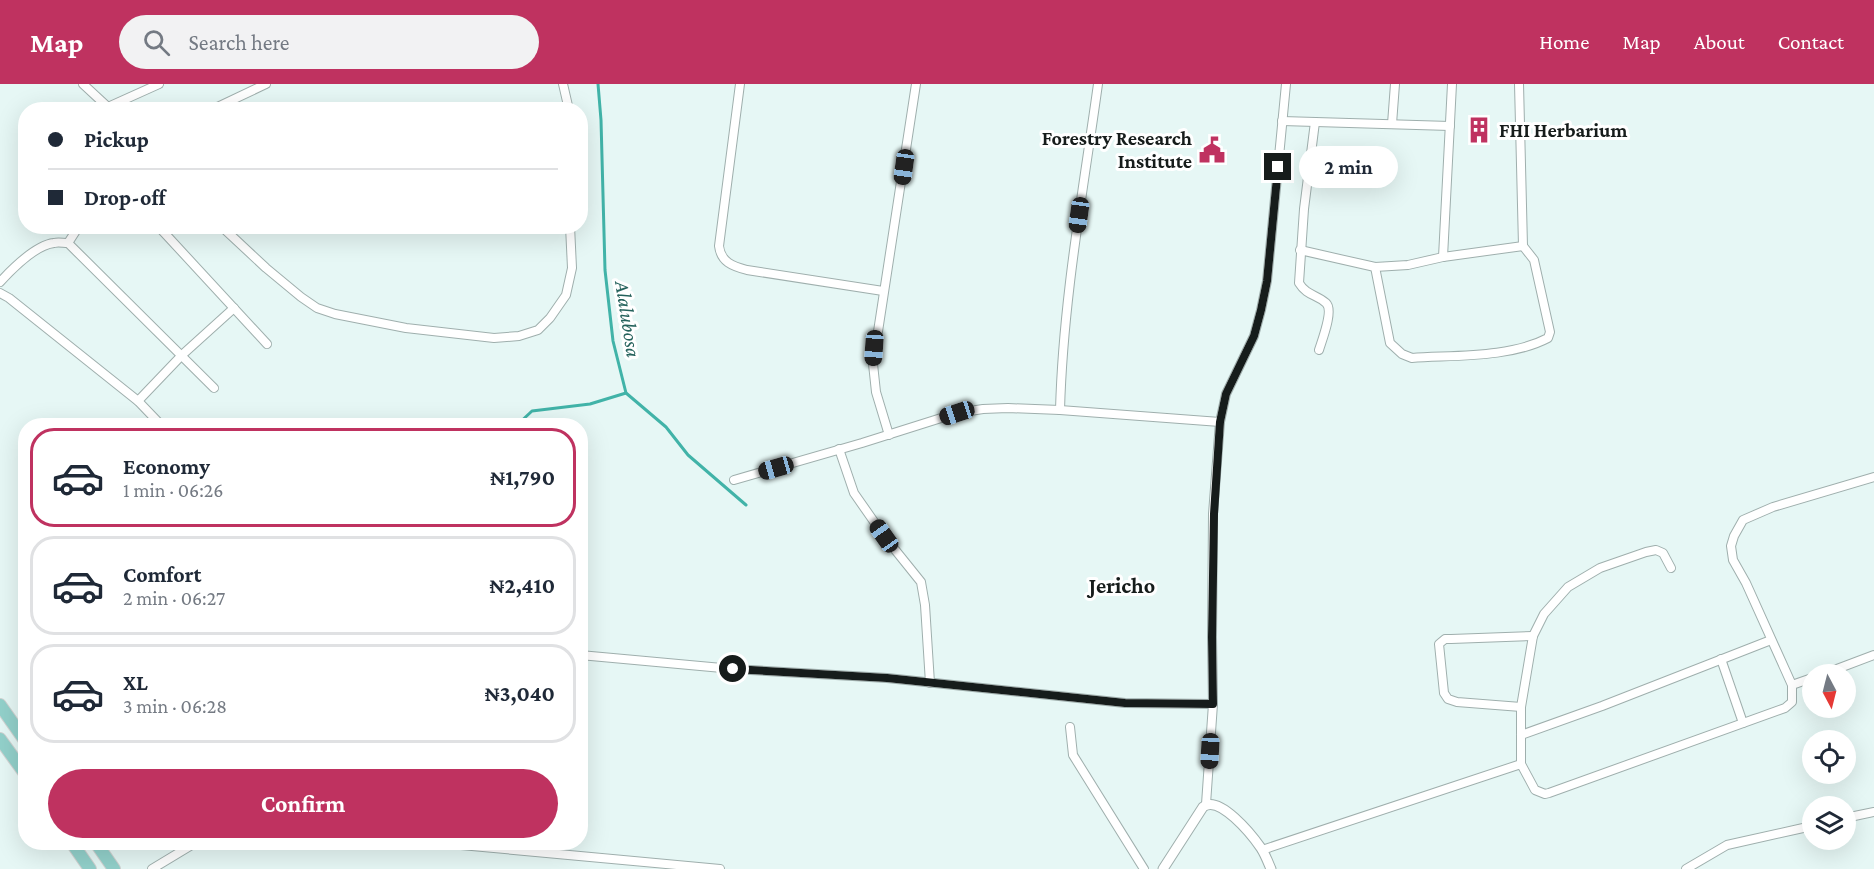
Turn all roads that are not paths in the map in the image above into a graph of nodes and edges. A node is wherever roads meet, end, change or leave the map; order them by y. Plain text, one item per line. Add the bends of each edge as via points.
1 (84, 84) edge
2 (159, 84) edge
3 (266, 84) edge
4 (563, 84) edge
5 (740, 84) edge
6 (916, 84) edge
7 (1098, 84) edge
8 (1286, 84) edge
9 (1395, 84) edge
10 (1452, 84) edge
11 (1519, 84) edge
12 (104, 102) edge
13 (122, 102) edge
14 (228, 102) edge
15 (567, 102) edge
16 (1282, 121) junction
17 (1315, 122) junction
18 (1392, 124) junction
19 (1450, 126) junction
20 (74, 234) edge
21 (165, 234) edge
22 (230, 234) edge
23 (570, 234) edge
24 (68, 243) junction
25 (1523, 246) junction
26 (1300, 250) junction
27 (1443, 257) junction
28 (1375, 267) junction
29 (0, 282) edge
30 (883, 291) junction
31 (0, 293) edge
32 (234, 308) junction
33 (267, 344) dead end
34 (1319, 350) dead end
35 (182, 355) junction
36 (214, 388) dead end
37 (138, 401) junction
38 (1060, 410) junction
39 (154, 418) edge
40 (1220, 422) junction
41 (889, 435) junction
42 (839, 449) junction
43 (1874, 477) edge
44 (734, 480) dead end
45 (1671, 568) dead end
46 (1533, 636) junction
47 (1771, 640) junction
48 (1874, 655) edge
49 (588, 656) edge
50 (1721, 659) junction
51 (1850, 664) edge
52 (930, 682) junction
53 (1802, 682) edge
54 (1792, 685) junction
55 (1213, 704) junction
56 (0, 705) edge
57 (1521, 707) junction
58 (1743, 723) junction
59 (1070, 727) dead end
60 (18, 731) edge
61 (1521, 735) junction
62 (0, 739) edge
63 (18, 764) edge
64 (1521, 764) junction
65 (1206, 804) junction
66 (1874, 812) edge
67 (1856, 816) edge
68 (1802, 828) edge
69 (77, 850) edge
70 (101, 850) edge
71 (183, 850) edge
72 (515, 850) edge
73 (1262, 850) junction
74 (90, 869) edge
75 (114, 869) edge
76 (152, 869) edge
77 (720, 869) edge
78 (1144, 869) edge
79 (1162, 869) edge
80 (1271, 869) edge
81 (1686, 869) edge

1 - 12 street
2 - 13 street
3 - 14 street
4 - 15 street
5 - 30 street via 719,246 724,261 747,270
6 - 30 street
7 - 38 street via 1063,337
8 - 16 street
9 - 18 street
10 - 19 street
11 - 25 street
16 - 17 street
16 - 40 street via 1267,281 1254,336 1226,394
17 - 18 street
17 - 26 street
18 - 19 street
19 - 27 street
20 - 24 street
21 - 32 street
22 - 23 street via 317,308 396,326 494,338 538,330 550,318 566,295 572,268
24 - 29 street via 43,246
24 - 35 street
25 - 27 street
25 - 28 street via 1534,260 1550,332 1539,343 1510,351 1412,358 1402,354 1390,343
26 - 28 street
26 - 34 street via 1302,289 1329,307
27 - 28 street
30 - 41 street via 873,371
31 - 37 street
32 - 33 street
32 - 35 street
35 - 36 street
35 - 37 street
37 - 39 street
38 - 40 street
38 - 41 street via 1008,408 957,413
40 - 55 street via 1214,514
41 - 42 street
42 - 44 street
42 - 52 street via 854,493 921,582
43 - 47 street via 1773,507 1743,520 1738,527 1731,546 1733,560
45 - 46 street via 1656,550 1600,568 1568,587 1544,614
46 - 57 street
46 - 57 street via 1445,639 1439,644 1448,699
47 - 50 street
47 - 54 street
48 - 51 street
49 - 52 street
50 - 58 street
50 - 61 street
52 - 55 street via 1125,703
53 - 54 street
54 - 58 street via 1792,702 1785,708
55 - 65 street
56 - 60 main road
57 - 61 street
58 - 64 street via 1545,794 1535,790
59 - 78 street via 1073,755
61 - 64 street
62 - 63 main road
64 - 73 street
65 - 73 street via 1214,804 1238,820
65 - 79 street
66 - 67 street
68 - 81 street via 1726,844
69 - 74 main road
70 - 75 main road
71 - 76 street
72 - 77 street
73 - 80 street

